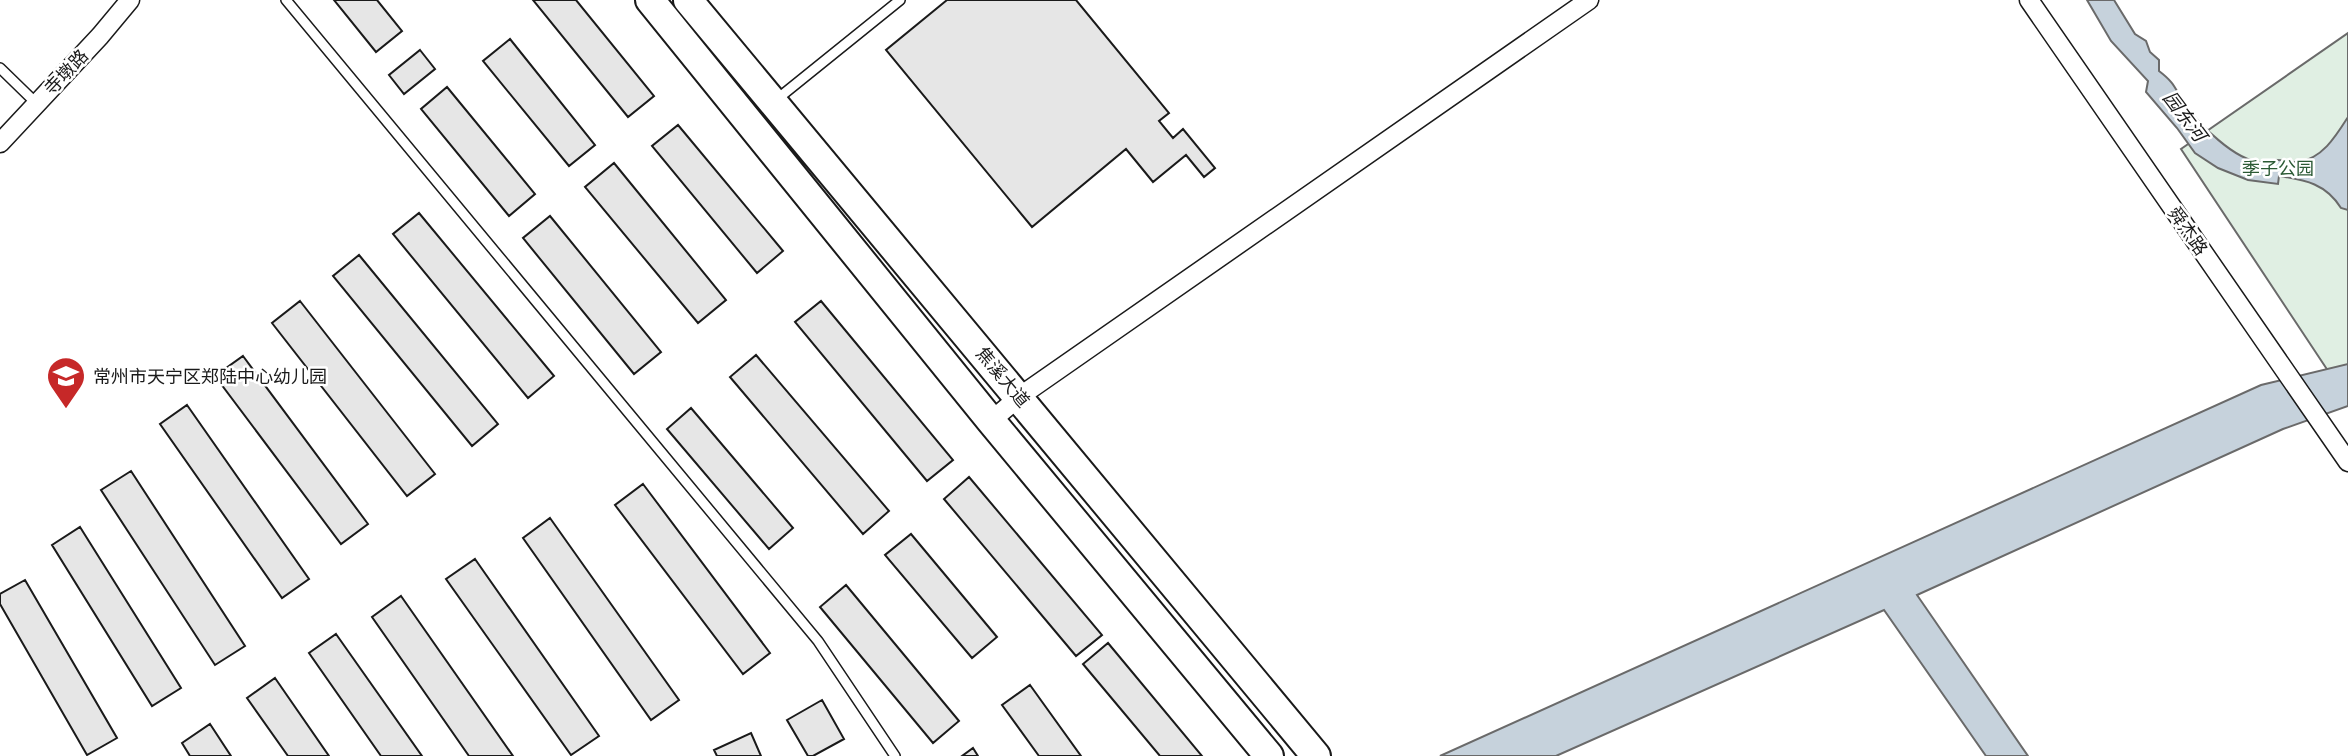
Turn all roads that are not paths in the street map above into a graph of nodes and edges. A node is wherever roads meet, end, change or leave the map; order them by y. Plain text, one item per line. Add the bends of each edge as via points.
1 (130, 0) edge
2 (286, 0) edge
3 (650, 0) edge
4 (688, 0) edge
5 (900, 0) edge
6 (1589, 0) edge
7 (2029, 0) edge
8 (0, 68) edge
9 (772, 103) junction
10 (37, 104) junction
11 (0, 143) edge
12 (1019, 397) junction
13 (991, 421) junction
14 (2348, 462) edge
15 (895, 756) edge
16 (1269, 756) edge
17 (1316, 756) edge

1 - 10 street, 寺墩路
2 - 15 lane via 818,641
3 - 13 main road, 焦溪大道
4 - 9 main road, 焦溪大道
5 - 9 lane
6 - 12 street
7 - 14 street, 舜杰路
8 - 10 lane
9 - 12 main road, 焦溪大道
10 - 11 street, 寺墩路
12 - 13 street
12 - 17 main road, 焦溪大道
13 - 16 main road, 焦溪大道

